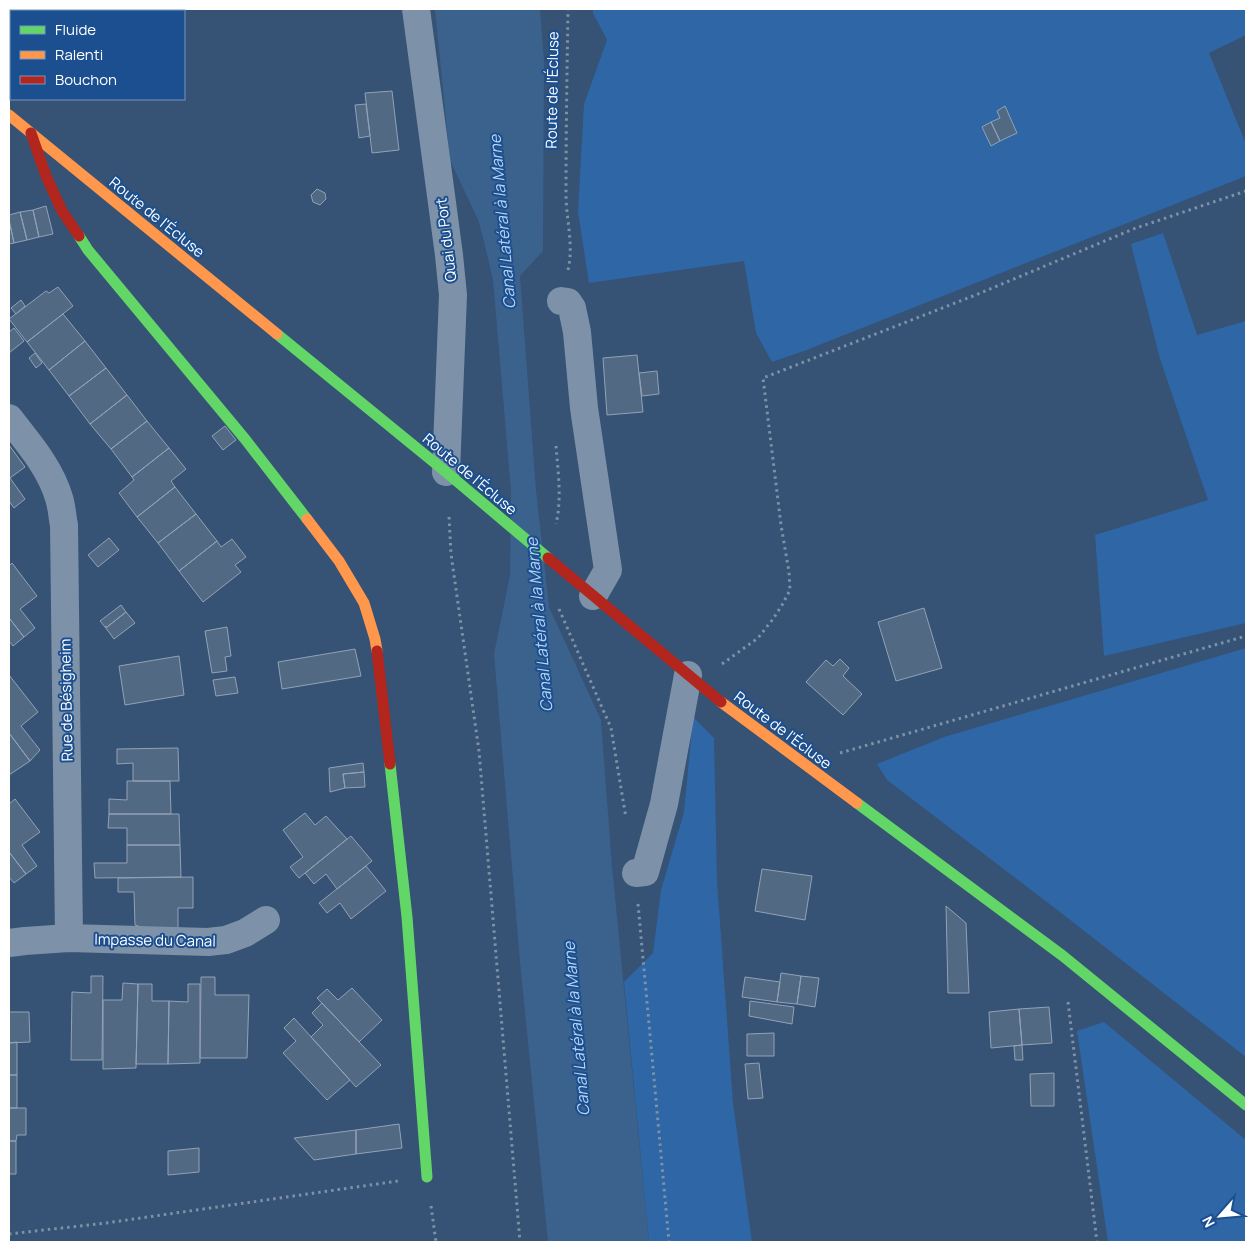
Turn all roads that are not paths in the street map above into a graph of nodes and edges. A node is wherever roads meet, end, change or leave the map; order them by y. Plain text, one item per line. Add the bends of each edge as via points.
1 (416, 9) edge
2 (9, 115) edge
3 (30, 132) junction
4 (561, 301) dead end
5 (9, 418) edge
6 (446, 472) junction
7 (593, 596) junction
8 (688, 675) junction
9 (636, 873) dead end
10 (266, 920) dead end
11 (69, 938) junction
12 (9, 943) edge
13 (1246, 1105) edge
14 (427, 1177) road end

1 - 6 street, Quai du Port via 453,295
2 - 3 main road, Route de l'Écluse
3 - 6 main road, Route de l'Écluse
3 - 14 main road via 62,211 88,250 245,439 339,561 364,603 375,640 407,917
4 - 7 street via 568,302 572,308 577,332 584,408 608,570
5 - 11 street, Rue de Bésigheim via 52,477 64,525
6 - 7 main road, Route de l'Écluse
7 - 8 main road, Route de l'Écluse
8 - 9 street via 664,804 644,872
8 - 13 main road, Route de l'Écluse via 1063,956
10 - 11 street, Impasse du Canal via 245,933 208,942
11 - 12 street

